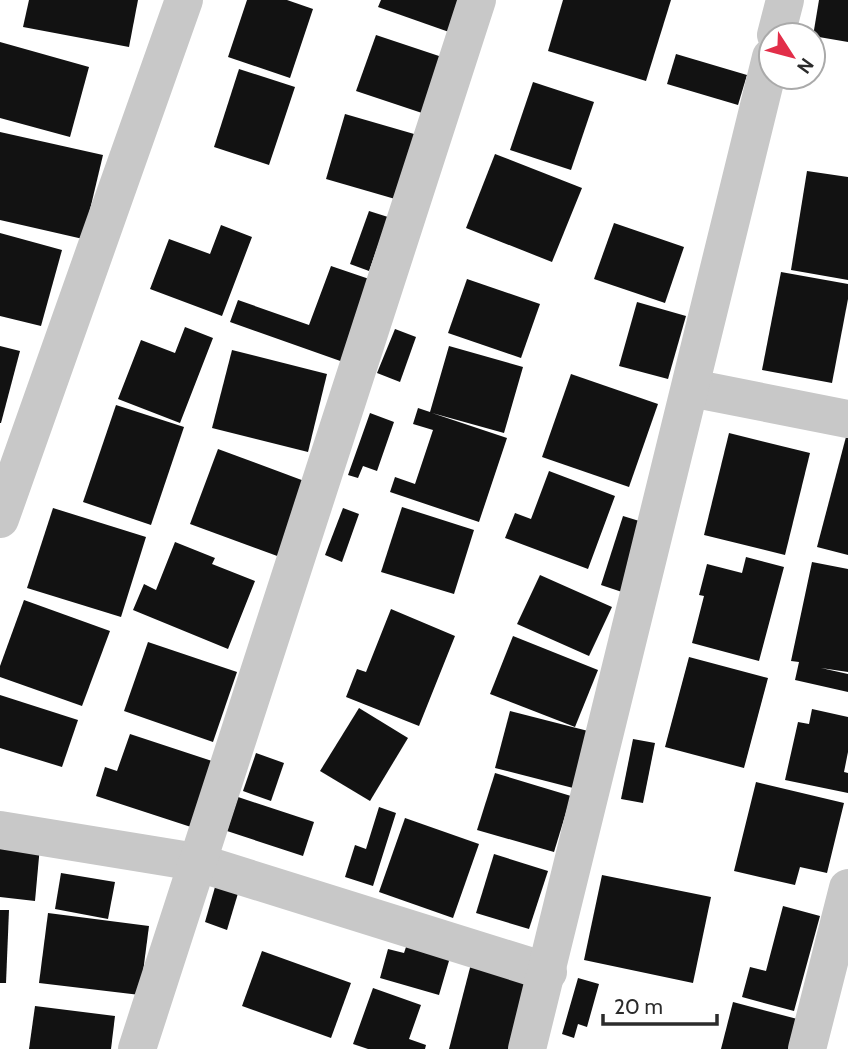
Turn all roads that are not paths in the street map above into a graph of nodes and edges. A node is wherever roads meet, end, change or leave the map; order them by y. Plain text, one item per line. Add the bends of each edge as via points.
1 (184, 0) edge
2 (477, 0) edge
3 (785, 0) edge
4 (780, 21) edge
5 (763, 91) edge
6 (691, 388) junction
7 (848, 419) edge
8 (0, 519) edge
9 (0, 830) edge
10 (196, 862) junction
11 (848, 887) edge
12 (548, 972) junction
13 (137, 1049) edge
14 (527, 1049) edge
15 (807, 1049) edge

1 - 8 street
2 - 10 street
3 - 4 street
5 - 6 street
6 - 7 street
6 - 12 street
9 - 10 street
10 - 12 street
10 - 13 street
11 - 15 street
12 - 14 street

